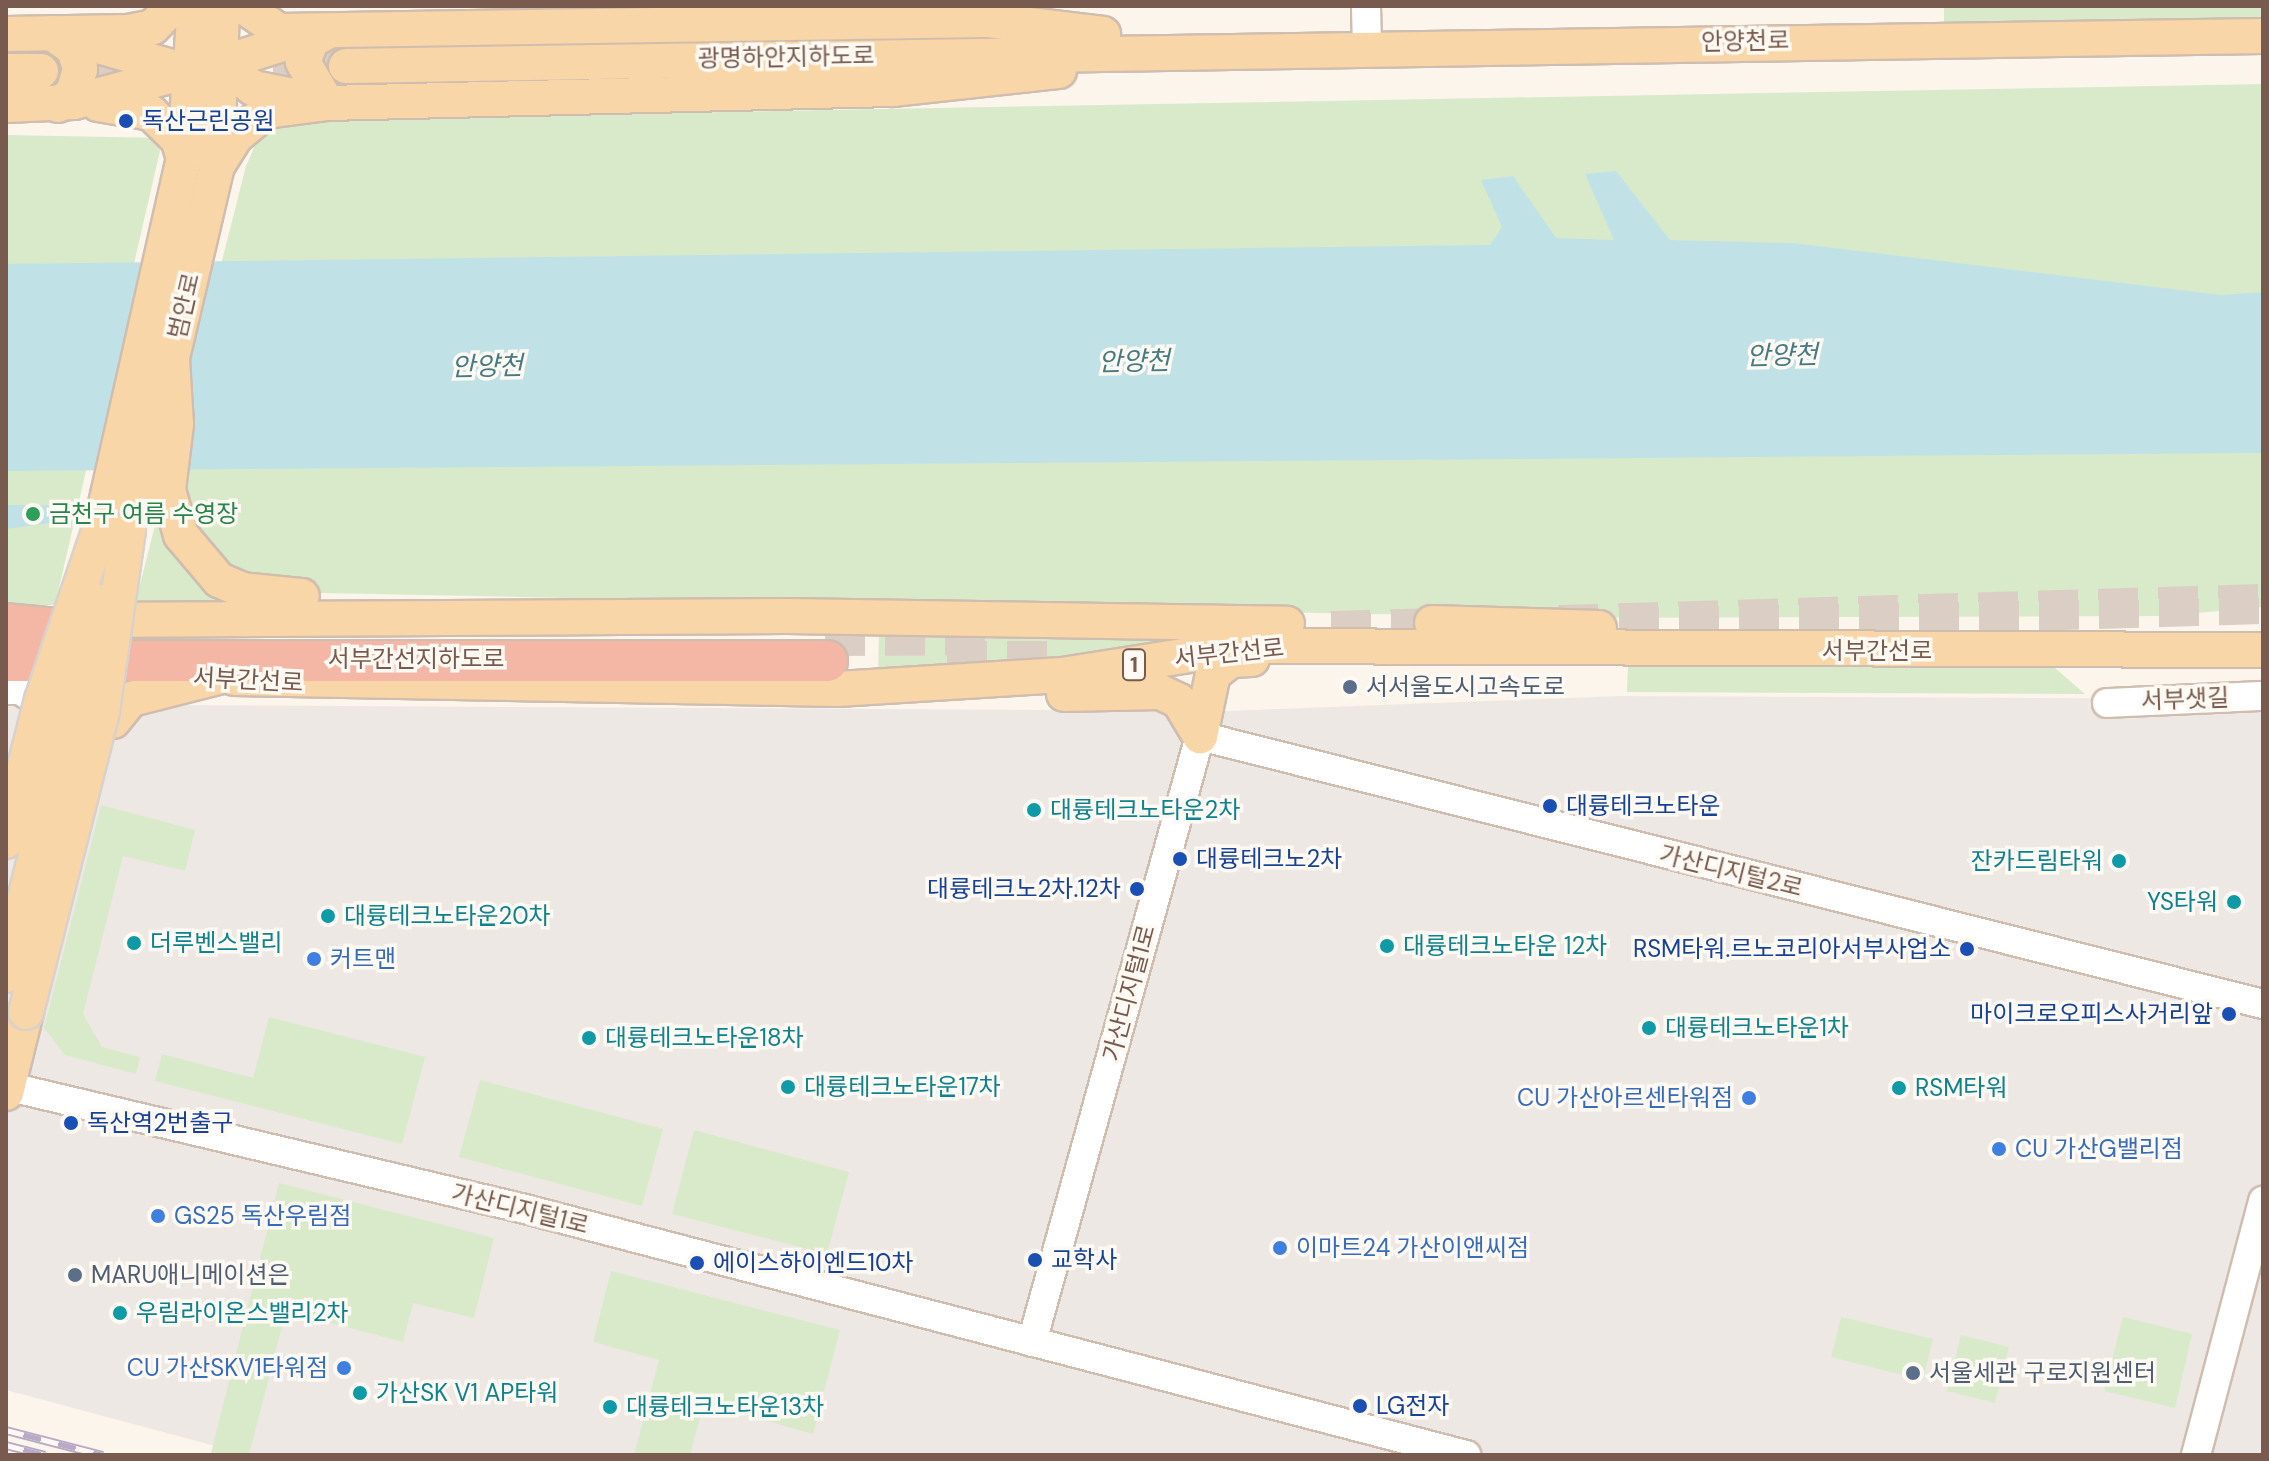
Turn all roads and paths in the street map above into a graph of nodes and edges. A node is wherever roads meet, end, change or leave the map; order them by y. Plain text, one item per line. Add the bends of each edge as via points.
1 (1366, 6) edge
2 (329, 31) junction
3 (52, 33) junction
4 (6, 34) edge
5 (2263, 36) edge
6 (206, 43) edge
7 (1367, 46) junction
8 (1226, 49) junction
9 (346, 66) tunnel mouth
10 (6, 71) edge
11 (41, 71) tunnel mouth
12 (327, 103) junction
13 (66, 104) junction
14 (6, 105) edge
15 (184, 159) junction
16 (217, 166) junction
17 (172, 359) junction
18 (114, 528) junction
19 (788, 616) junction
20 (6, 624) edge
21 (2263, 628) edge
22 (1502, 649) junction
23 (2263, 650) edge
24 (6, 662) edge
25 (218, 677) junction
26 (912, 687) junction
27 (6, 690) edge
28 (2263, 696) edge
29 (2107, 703) dead end
30 (113, 721) joint
31 (1200, 736) junction
32 (6, 841) edge
33 (6, 975) edge
34 (2263, 1004) edge
35 (7, 1089) edge
36 (2263, 1201) edge
37 (1032, 1342) junction
38 (1466, 1455) edge
39 (2196, 1455) edge

1 - 7 street
2 - 6 main road via 279,31
2 - 6 main road via 266,47
2 - 8 main road via 988,20
2 - 12 main road via 312,40 303,62
3 - 4 main road
3 - 6 main road
3 - 6 main road via 153,27
3 - 13 main road via 74,49 80,69
5 - 7 main road, 안양천로
6 - 12 main road via 253,88
6 - 13 main road
6 - 15 main road, 범안로
6 - 16 main road, 범안로 via 220,129
7 - 8 main road, 안양천로
8 - 9 main road, 광명하안지하도로
8 - 12 main road via 893,89
10 - 11 main road
12 - 16 main road via 266,111 235,137
13 - 14 main road
13 - 15 main road via 142,108 167,124
15 - 18 main road, 범안로
16 - 17 main road, 범안로
17 - 18 main road, 범안로
17 - 19 main road via 176,424 168,490 181,535 219,580 271,595
18 - 32 main road, bridge
18 - 33 main road, 범안로, bridge
18 - 35 main road, bridge via 102,711
19 - 20 main road, 서부간선로 / 1
19 - 21 main road, 서부간선로 / 1
20 - 24 highway, 서부간선지하도로 via 137,636 826,649
22 - 23 main road, 서부간선로 / 1
22 - 26 main road, 서부간선로 / 1 via 1248,646 1062,675
22 - 31 main road via 1231,660 1213,674
24 - 25 main road, 서부간선로 / 1
25 - 26 main road, 서부간선로 / 1 via 361,685
25 - 30 main road via 131,699
26 - 31 main road via 1008,695 1160,692 1179,701
27 - 30 street via 20,690 55,714
28 - 29 street, 서부샛길
31 - 34 street, 가산디지털2로
31 - 37 street, 가산디지털1로
35 - 37 street, 가산디지털1로 via 525,1209
36 - 39 street
37 - 38 street, 가산디지털1로

